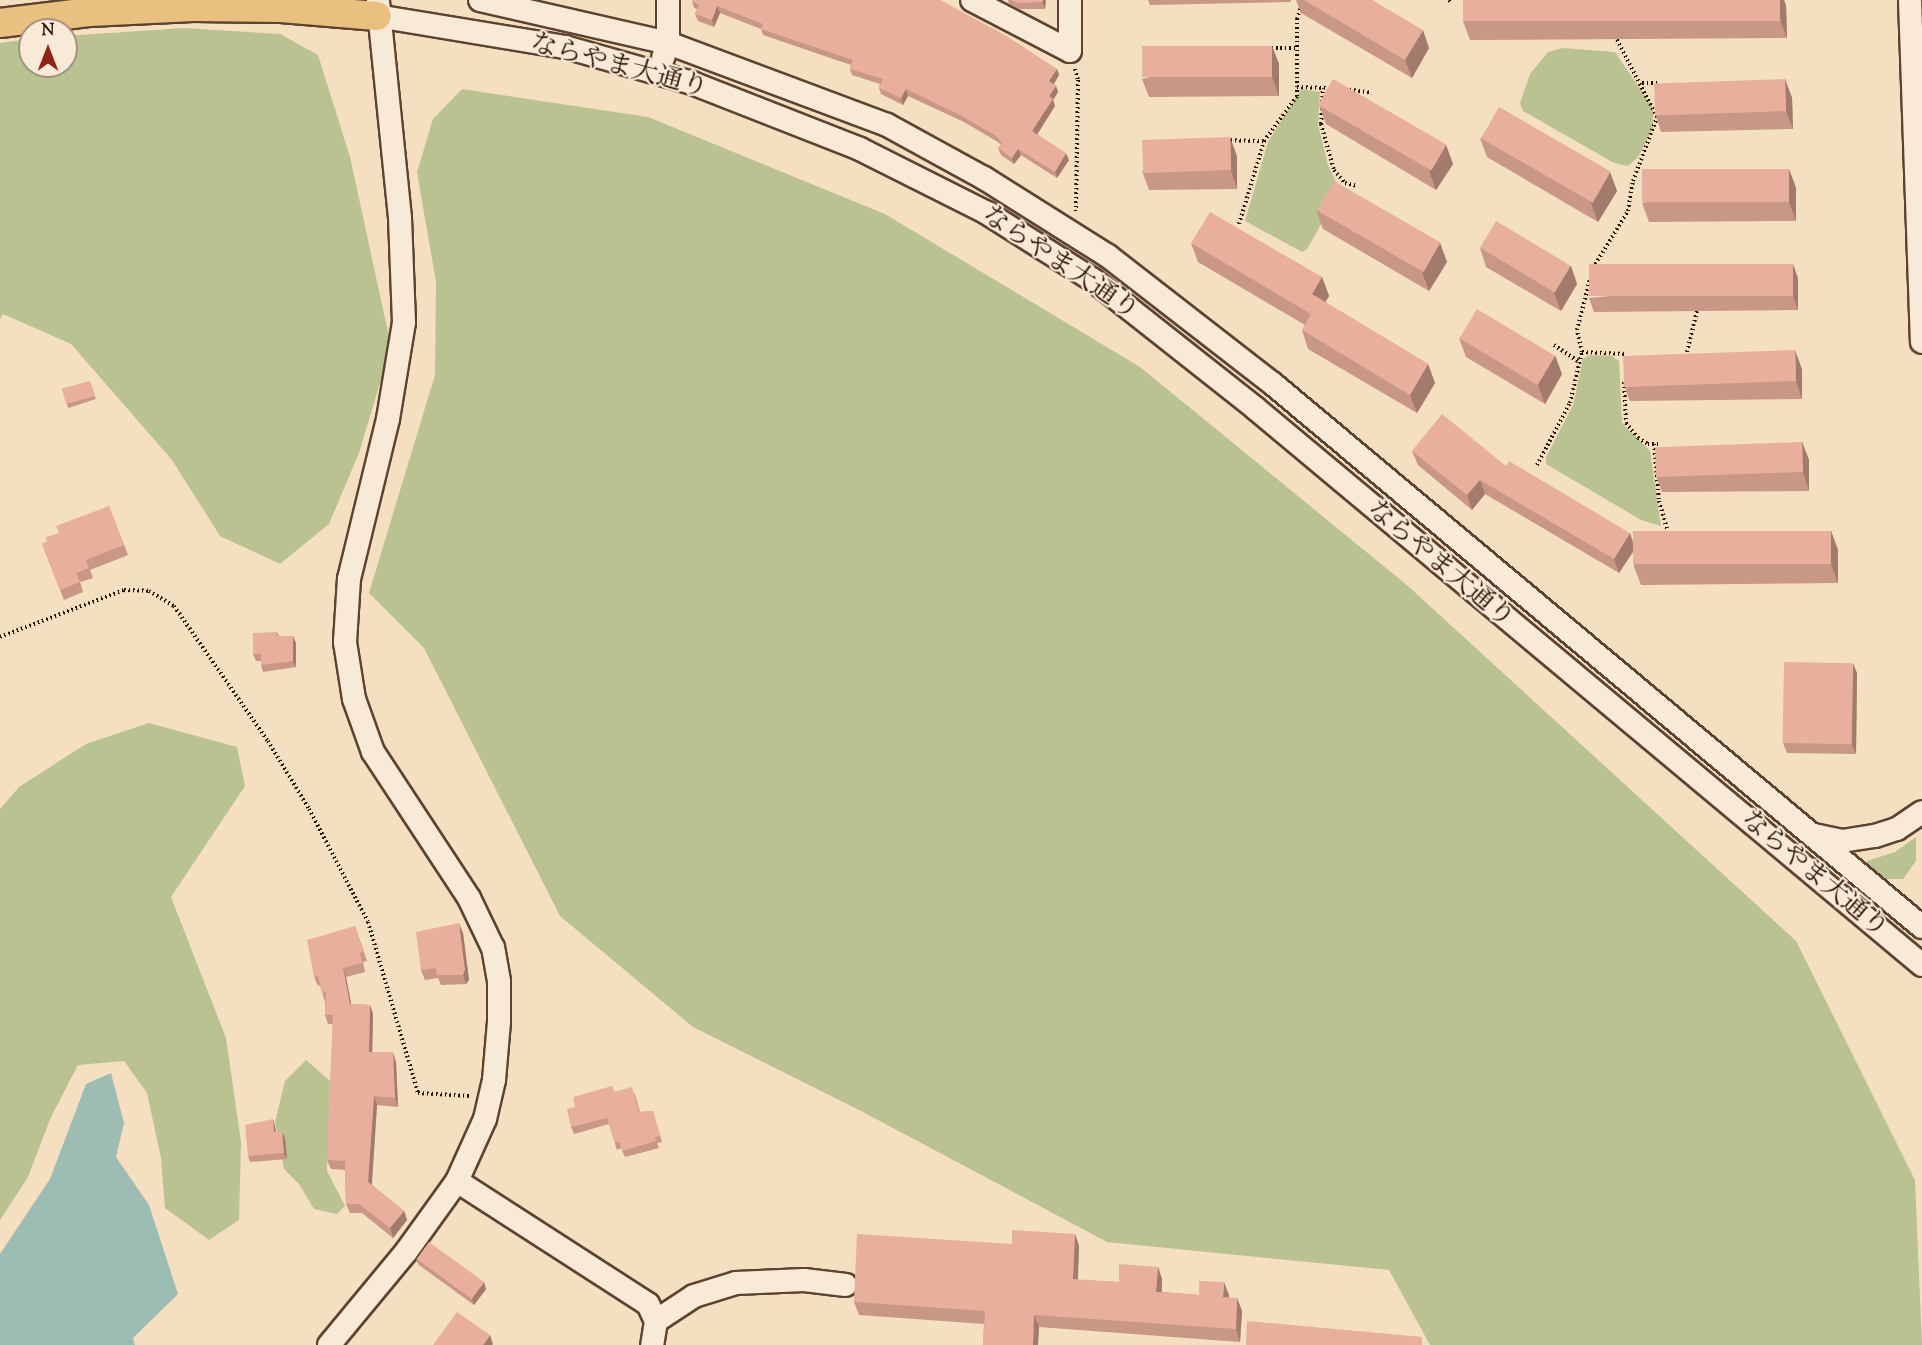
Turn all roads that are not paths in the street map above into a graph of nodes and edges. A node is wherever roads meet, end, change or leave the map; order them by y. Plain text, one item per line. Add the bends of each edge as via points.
1 (480, 0) edge
2 (668, 0) edge
3 (972, 0) edge
4 (1070, 0) edge
5 (1910, 0) edge
6 (378, 8) edge
7 (0, 23) edge
8 (668, 43) junction
9 (659, 73) junction
10 (1922, 342) edge
11 (1922, 812) edge
12 (1812, 835) junction
13 (1921, 923) edge
14 (1899, 946) junction
15 (1922, 965) edge
16 (457, 1181) junction
17 (846, 1285) dead end
18 (656, 1321) junction
19 (329, 1345) edge
20 (652, 1345) edge

1 - 8 street, ならやま大通り
2 - 8 street
3 - 4 street via 1070,51
5 - 10 street
6 - 7 main road, ならやま大通り via 193,7 90,12
6 - 9 street, ならやま大通り via 565,47
6 - 16 street via 400,218 404,322 388,419 349,579 345,642 354,699 373,752 470,898 493,948 499,981 499,1022 489,1097 476,1144
8 - 9 street
8 - 12 street, ならやま大通り via 887,125 984,178 1108,256 1273,384
9 - 14 street, ならやま大通り via 889,163 987,213 1093,280 1255,408
11 - 12 street via 1898,829 1875,836 1842,841
12 - 13 street, ならやま大通り
13 - 14 street
14 - 15 street, ならやま大通り
16 - 18 street via 648,1304
16 - 19 street
17 - 18 street via 804,1280 736,1283 694,1296
18 - 20 street

